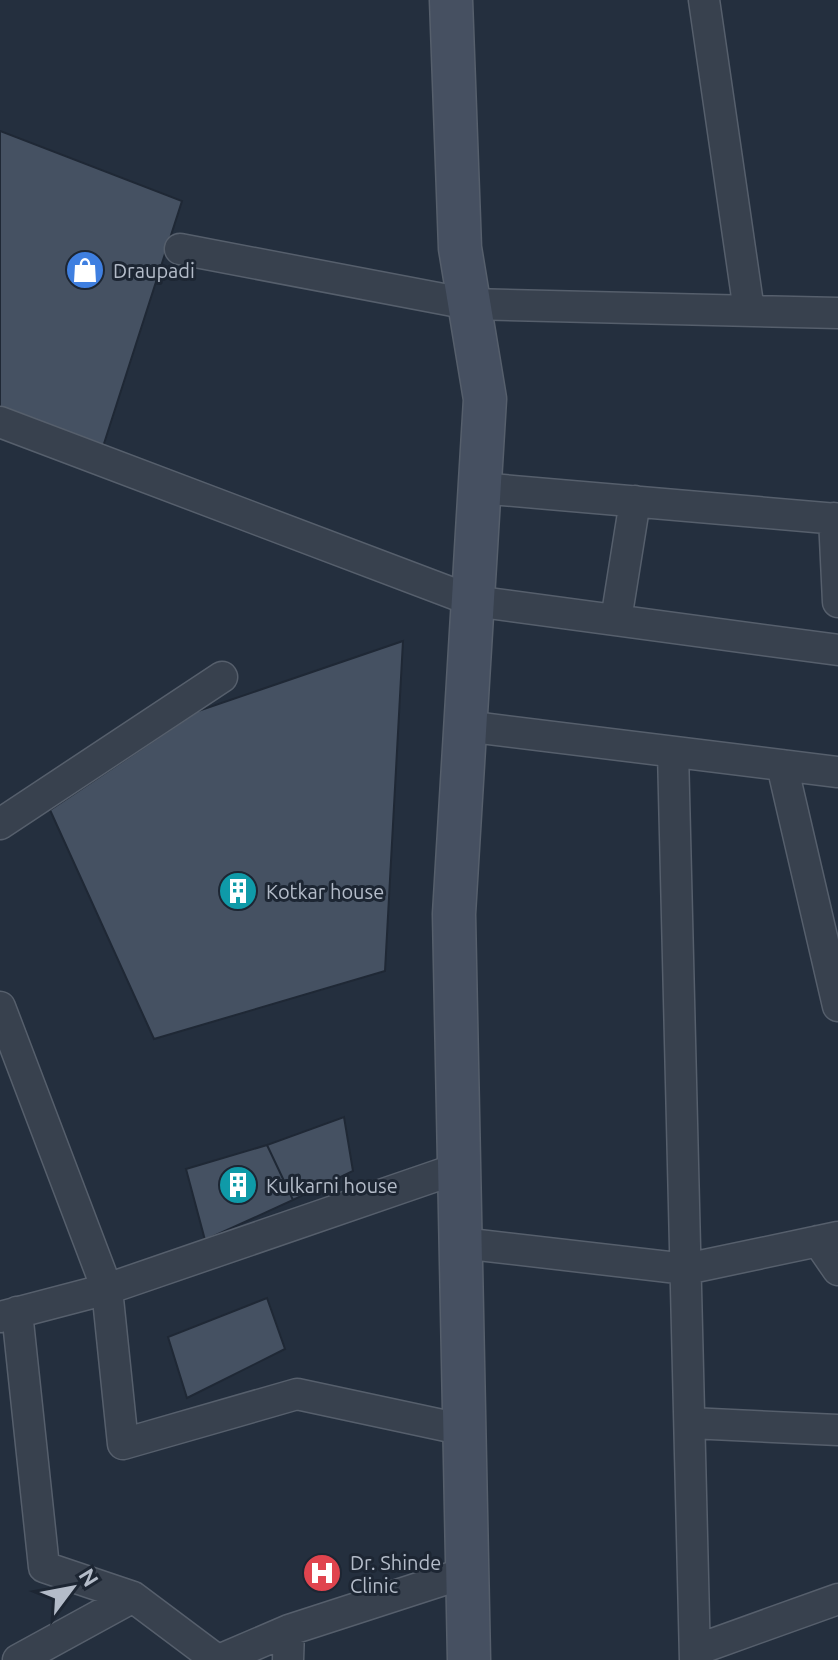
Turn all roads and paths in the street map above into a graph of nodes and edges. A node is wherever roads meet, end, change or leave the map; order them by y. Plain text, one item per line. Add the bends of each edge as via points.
1 (451, 0) edge
2 (704, 0) edge
3 (180, 249) dead end
4 (469, 304) junction
5 (749, 311) junction
6 (838, 313) edge
7 (0, 422) edge
8 (479, 488) junction
9 (635, 501) junction
10 (836, 518) edge
11 (473, 601) junction
12 (838, 602) edge
13 (616, 620) junction
14 (838, 650) edge
15 (222, 677) dead end
16 (465, 726) junction
17 (673, 752) junction
18 (782, 765) junction
19 (838, 772) edge
20 (0, 824) edge
21 (838, 1006) edge
22 (0, 1007) edge
23 (459, 1168) junction
24 (828, 1239) edge
25 (461, 1243) junction
26 (686, 1269) junction
27 (838, 1270) edge
28 (107, 1289) junction
29 (8, 1314) edge
30 (690, 1423) junction
31 (465, 1430) junction
32 (838, 1430) edge
33 (468, 1572) junction
34 (133, 1597) junction
35 (838, 1599) edge
36 (289, 1645) edge
37 (695, 1655) edge
38 (18, 1660) edge
39 (218, 1660) edge
40 (469, 1660) edge

1 - 4 main road via 460,248
2 - 5 street
3 - 4 street
4 - 5 street
4 - 8 main road via 485,399
5 - 6 street
7 - 11 street
8 - 9 street
8 - 11 main road
9 - 10 street
9 - 13 street
10 - 12 street
11 - 13 street
11 - 16 main road
13 - 14 street
15 - 20 street
16 - 17 street
16 - 23 main road via 454,914
17 - 18 street
17 - 26 street
18 - 19 street
18 - 21 street
22 - 28 street
23 - 25 main road
23 - 28 street
24 - 26 street
24 - 27 street
25 - 26 street
25 - 31 main road
26 - 30 street
28 - 29 street
28 - 31 street via 123,1444 297,1394
29 - 34 street via 44,1567
30 - 32 street
30 - 37 street
31 - 33 main road
33 - 36 street
33 - 40 main road
34 - 38 street
34 - 39 street
35 - 37 street
36 - 39 street

